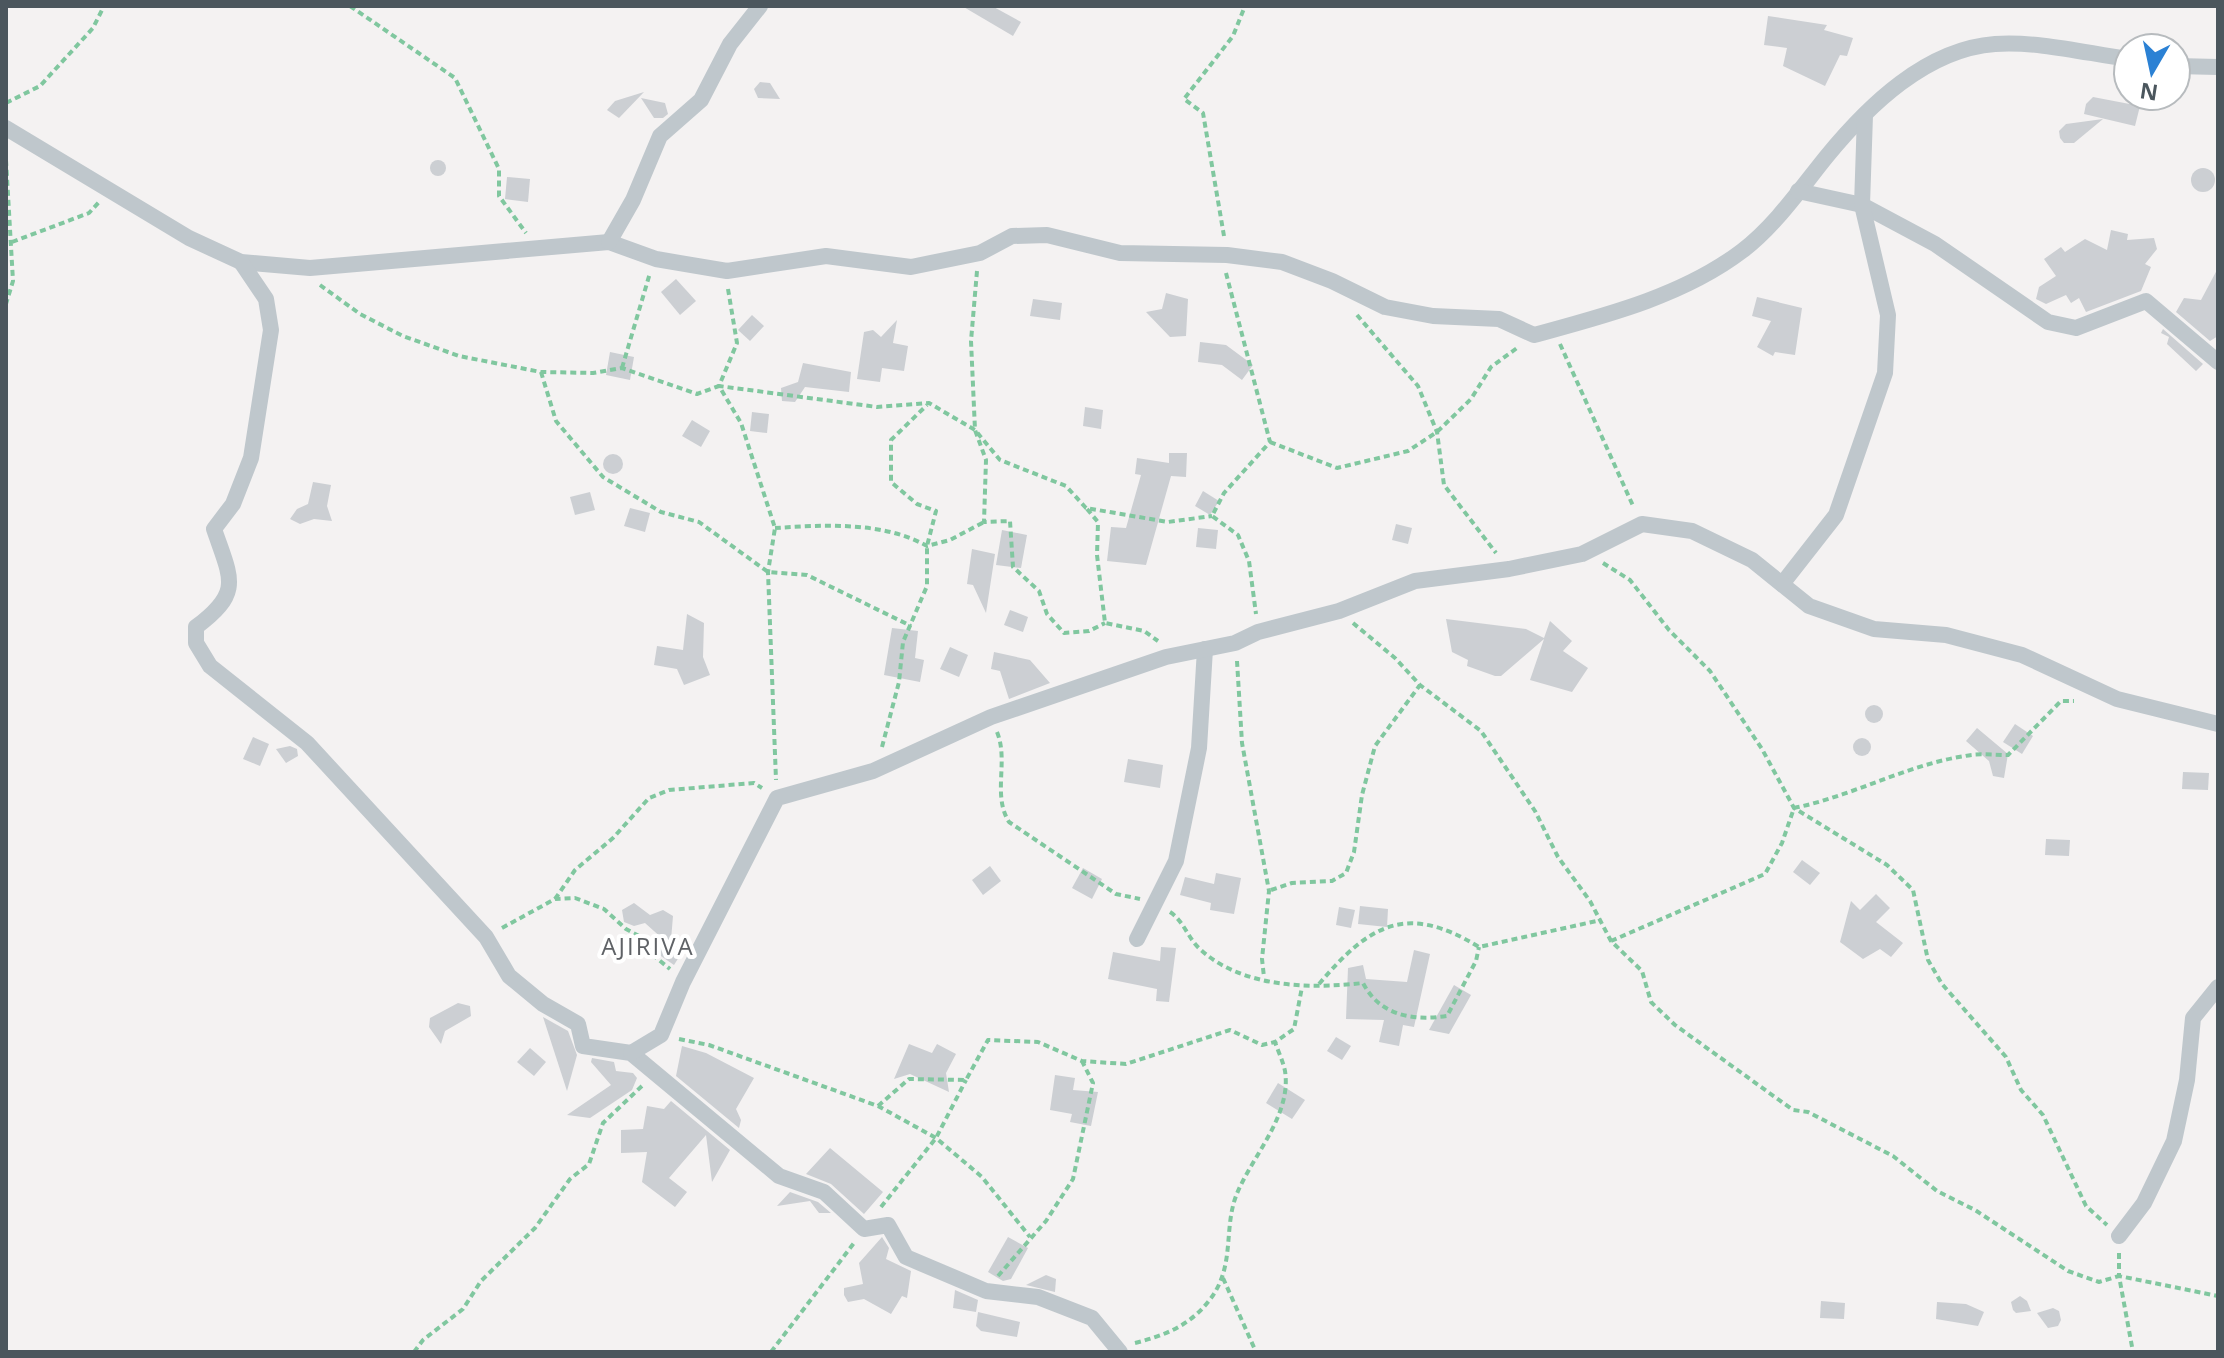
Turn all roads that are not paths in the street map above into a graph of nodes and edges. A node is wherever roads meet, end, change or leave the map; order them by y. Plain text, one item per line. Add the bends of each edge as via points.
1 (760, 6) edge
2 (2112, 57) edge
3 (2192, 66) edge
4 (2218, 67) edge
5 (1865, 115) junction
6 (6, 128) edge
7 (1798, 191) junction
8 (1862, 205) junction
9 (609, 242) junction
10 (241, 262) junction
11 (2218, 362) edge
12 (1782, 584) junction
13 (1205, 649) junction
14 (2218, 724) edge
15 (1137, 939) dead end
16 (2218, 987) edge
17 (631, 1053) junction
18 (2119, 1236) road end
19 (1119, 1350) edge

1 - 9 street via 730,44 701,100 660,136
2 - 5 street via 1995,44 1955,53 1892,87
3 - 4 street
5 - 7 street
5 - 8 street
6 - 10 street via 189,238
7 - 8 street
7 - 9 street via 1767,227 1725,262 1640,302 1534,335 1499,319 1385,307 1282,262 1120,253 1047,235 1012,236 980,253 911,267 826,256 727,271 656,259
8 - 11 street via 1935,244 2048,322 2076,328 2146,301
8 - 12 street via 1888,315 1885,373 1836,515
9 - 10 street via 310,268
10 - 17 street via 266,299 271,330 251,458 233,504 214,529 230,580 228,597 196,627 196,643 210,666 307,743 486,937 509,976 578,1024 583,1046
12 - 13 street via 1752,560 1692,531 1642,524 1582,554 1415,581 1339,611
12 - 14 street via 1809,606 1874,629 1946,635 2022,655 2117,699
13 - 15 street via 1199,748 1176,861
13 - 17 street via 1166,657 991,717 873,771 777,798 661,1035
16 - 18 street via 2193,1018 2174,1141 2144,1203
17 - 19 street via 779,1176 824,1192 864,1229 888,1225 906,1257 986,1291 1038,1297 1092,1318

